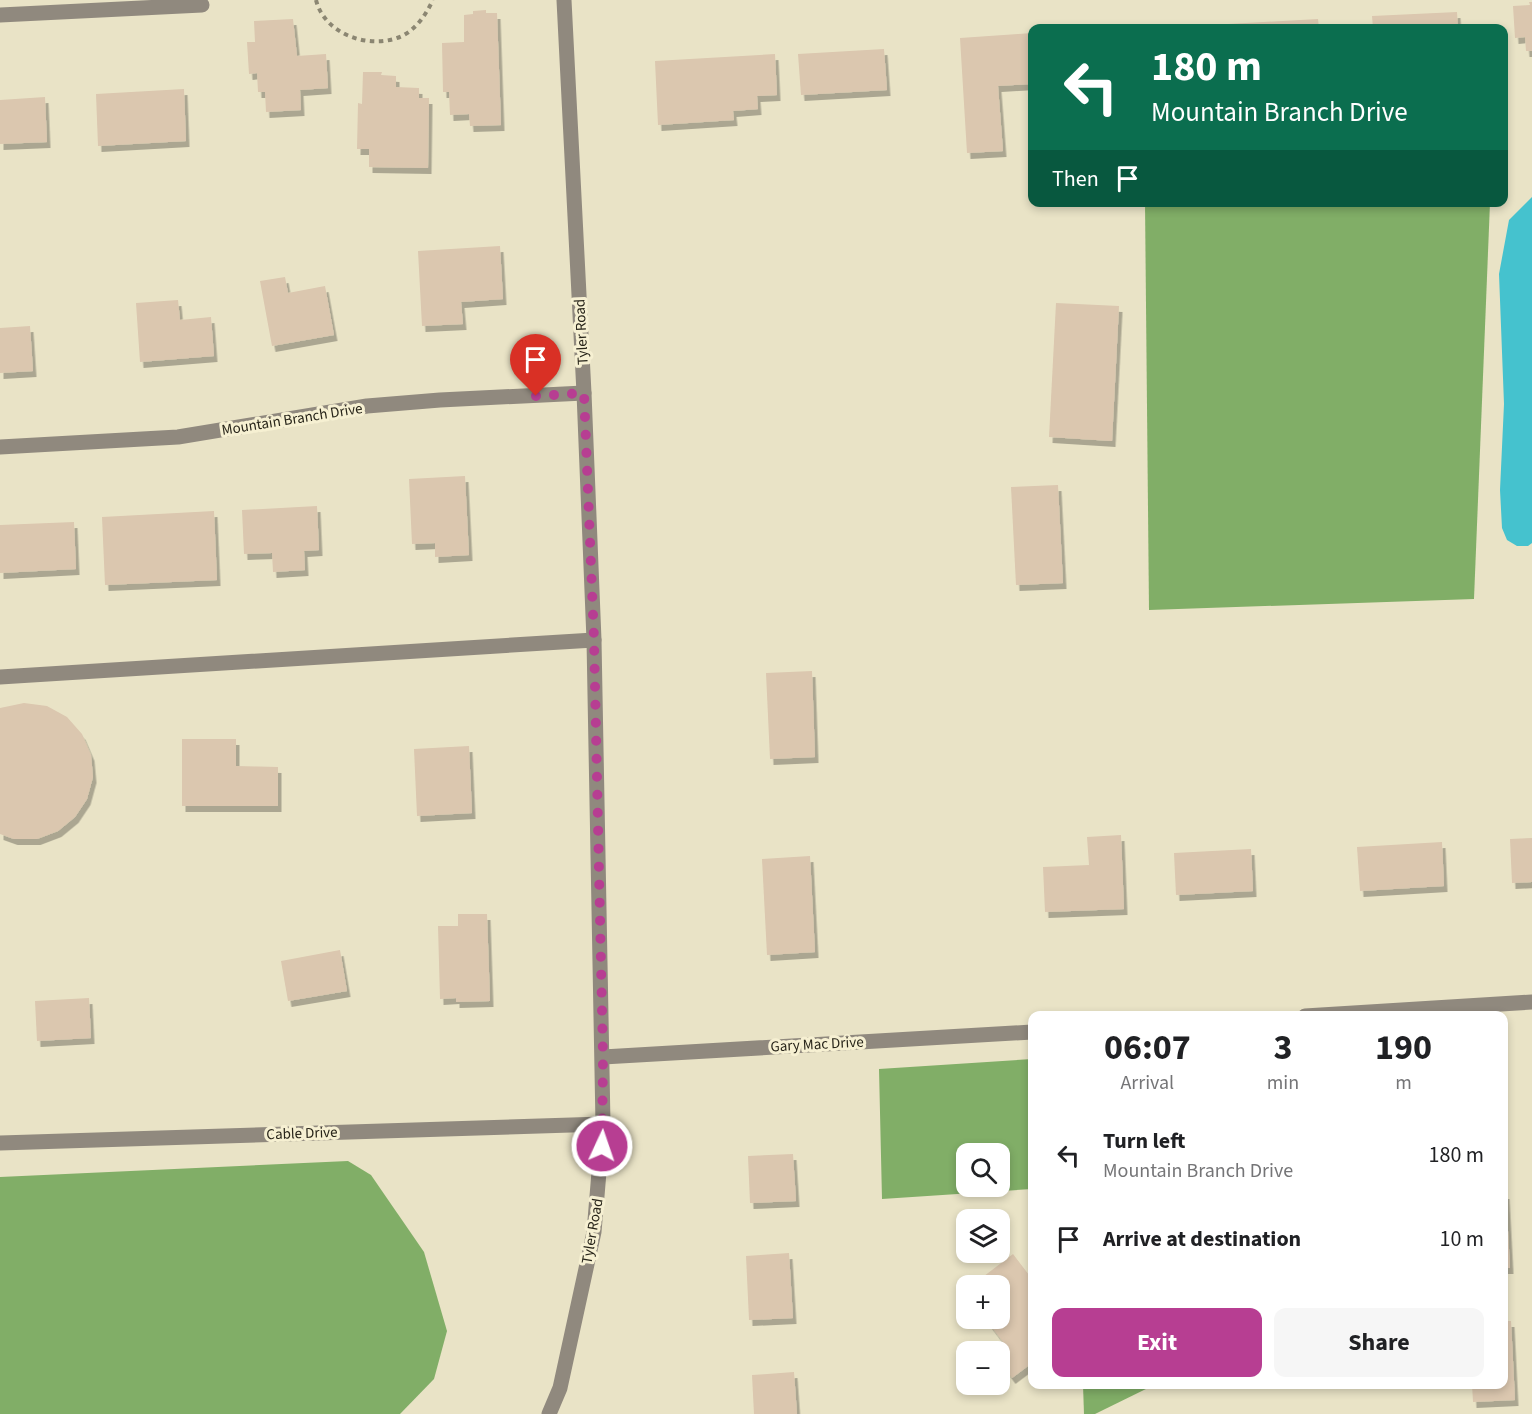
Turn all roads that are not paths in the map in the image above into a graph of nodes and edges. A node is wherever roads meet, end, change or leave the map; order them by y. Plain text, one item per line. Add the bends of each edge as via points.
1 (564, 0) edge
2 (201, 4) dead end
3 (0, 15) edge
4 (584, 393) junction
5 (0, 447) edge
6 (594, 639) junction
7 (0, 677) edge
8 (1532, 1002) edge
9 (1386, 1011) edge
10 (1028, 1032) edge
11 (603, 1057) junction
12 (603, 1124) junction
13 (0, 1143) edge
14 (549, 1414) edge

1 - 4 street, Tyler Road
2 - 3 street
4 - 5 street, Mountain Branch Drive via 367,406 178,437
4 - 6 street, Tyler Road
6 - 7 street
6 - 11 street, Tyler Road
8 - 9 street
10 - 11 street, Gary Mac Drive
11 - 12 street, Tyler Road
12 - 13 street, Cable Drive
12 - 14 street, Tyler Road via 594,1232 560,1388

